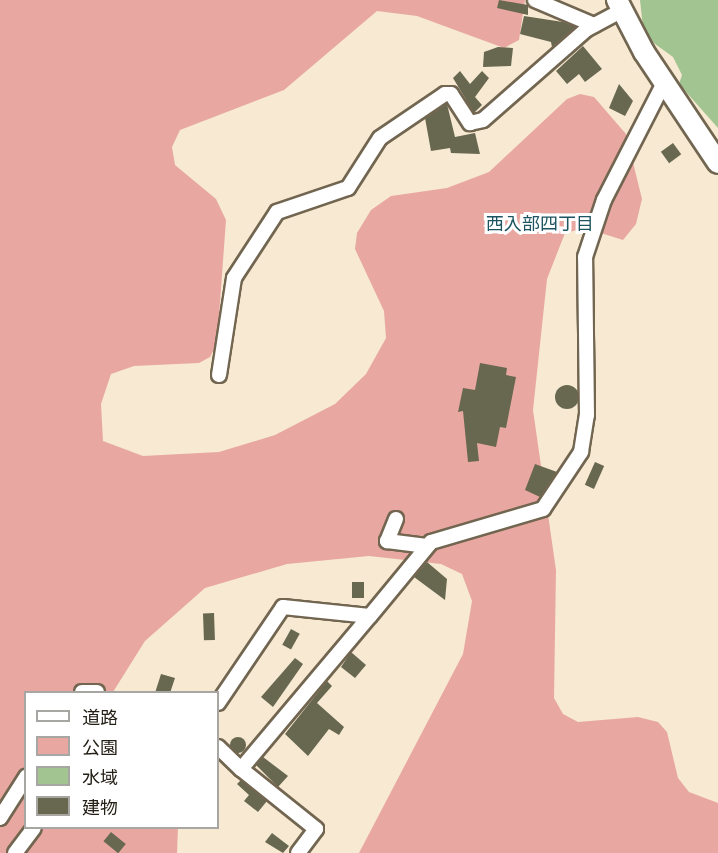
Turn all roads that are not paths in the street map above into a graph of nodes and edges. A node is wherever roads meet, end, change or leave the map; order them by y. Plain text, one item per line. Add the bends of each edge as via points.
1 (535, 0) edge
2 (619, 6) edge
3 (594, 25) junction
4 (664, 83) junction
5 (718, 163) edge
6 (219, 375) dead end
7 (396, 519) dead end
8 (427, 546) junction
9 (370, 616) junction
10 (219, 702) edge
11 (219, 748) edge
12 (241, 769) junction
13 (24, 780) edge
14 (0, 818) edge
15 (33, 829) edge
16 (15, 853) edge
17 (298, 853) edge

1 - 3 street
2 - 3 street
2 - 4 main road
3 - 6 street via 483,120 470,123 451,94 445,94 380,138 348,188 277,212 234,278
4 - 5 main road
4 - 8 street via 604,200 585,257 587,415 580,452 543,509
7 - 8 street via 387,541
8 - 9 street
9 - 10 street via 283,607
9 - 12 street
11 - 12 street
12 - 17 street via 315,829
13 - 14 street
15 - 16 street

